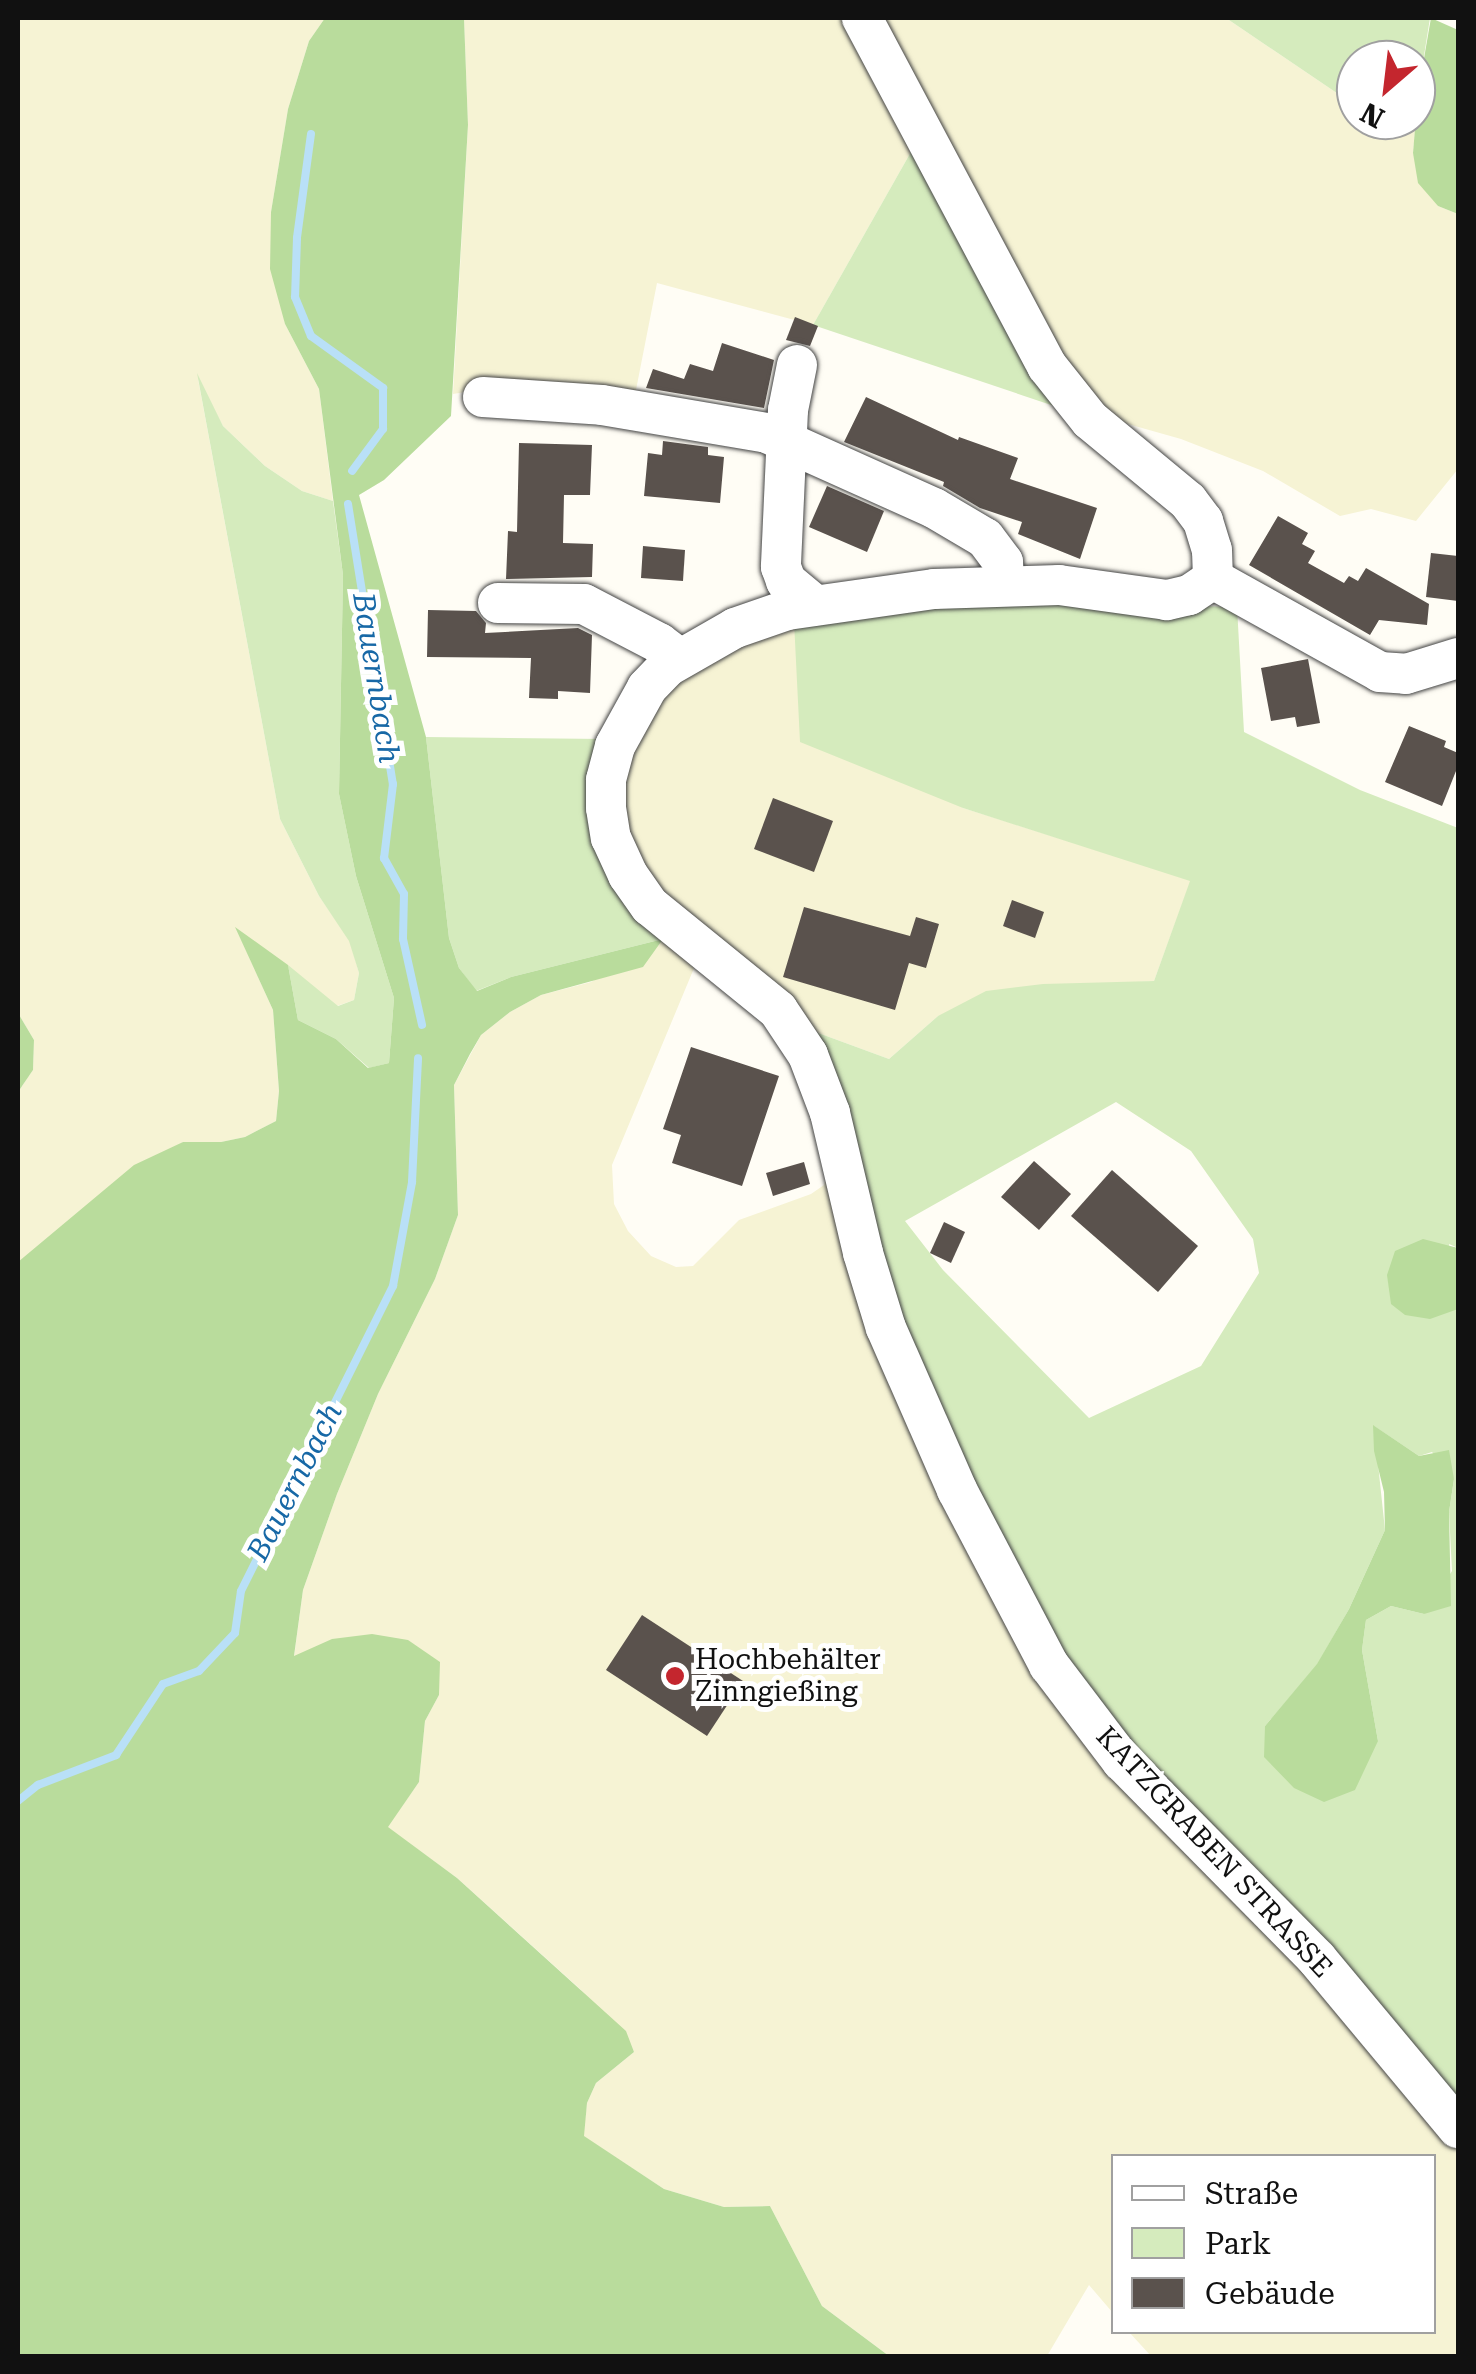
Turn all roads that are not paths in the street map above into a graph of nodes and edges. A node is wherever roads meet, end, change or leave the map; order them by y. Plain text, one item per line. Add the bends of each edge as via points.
1 (862, 18) edge
2 (797, 365) dead end
3 (482, 397) dead end
4 (786, 442) junction
5 (1213, 579) junction
6 (1004, 583) junction
7 (498, 603) dead end
8 (815, 605) junction
9 (1458, 658) edge
10 (680, 659) junction
11 (1458, 2128) edge

1 - 5 street via 1046,366 1090,420 1188,501 1212,550
2 - 4 street
3 - 4 street via 683,417
4 - 6 street via 985,538 1003,562
4 - 8 street via 781,567 786,581
5 - 6 street, KATZGRABEN STRASSE via 1190,595 1167,600
5 - 9 street via 1380,672 1406,674
6 - 8 street, KATZGRABEN STRASSE
7 - 10 street via 584,604
8 - 10 street, KATZGRABEN STRASSE via 735,628
10 - 11 street, KATZGRABEN STRASSE via 628,716 606,780 611,838 628,875 682,936 778,1010 808,1055 892,1343 957,1490 1049,1666 1122,1761 1318,1959

